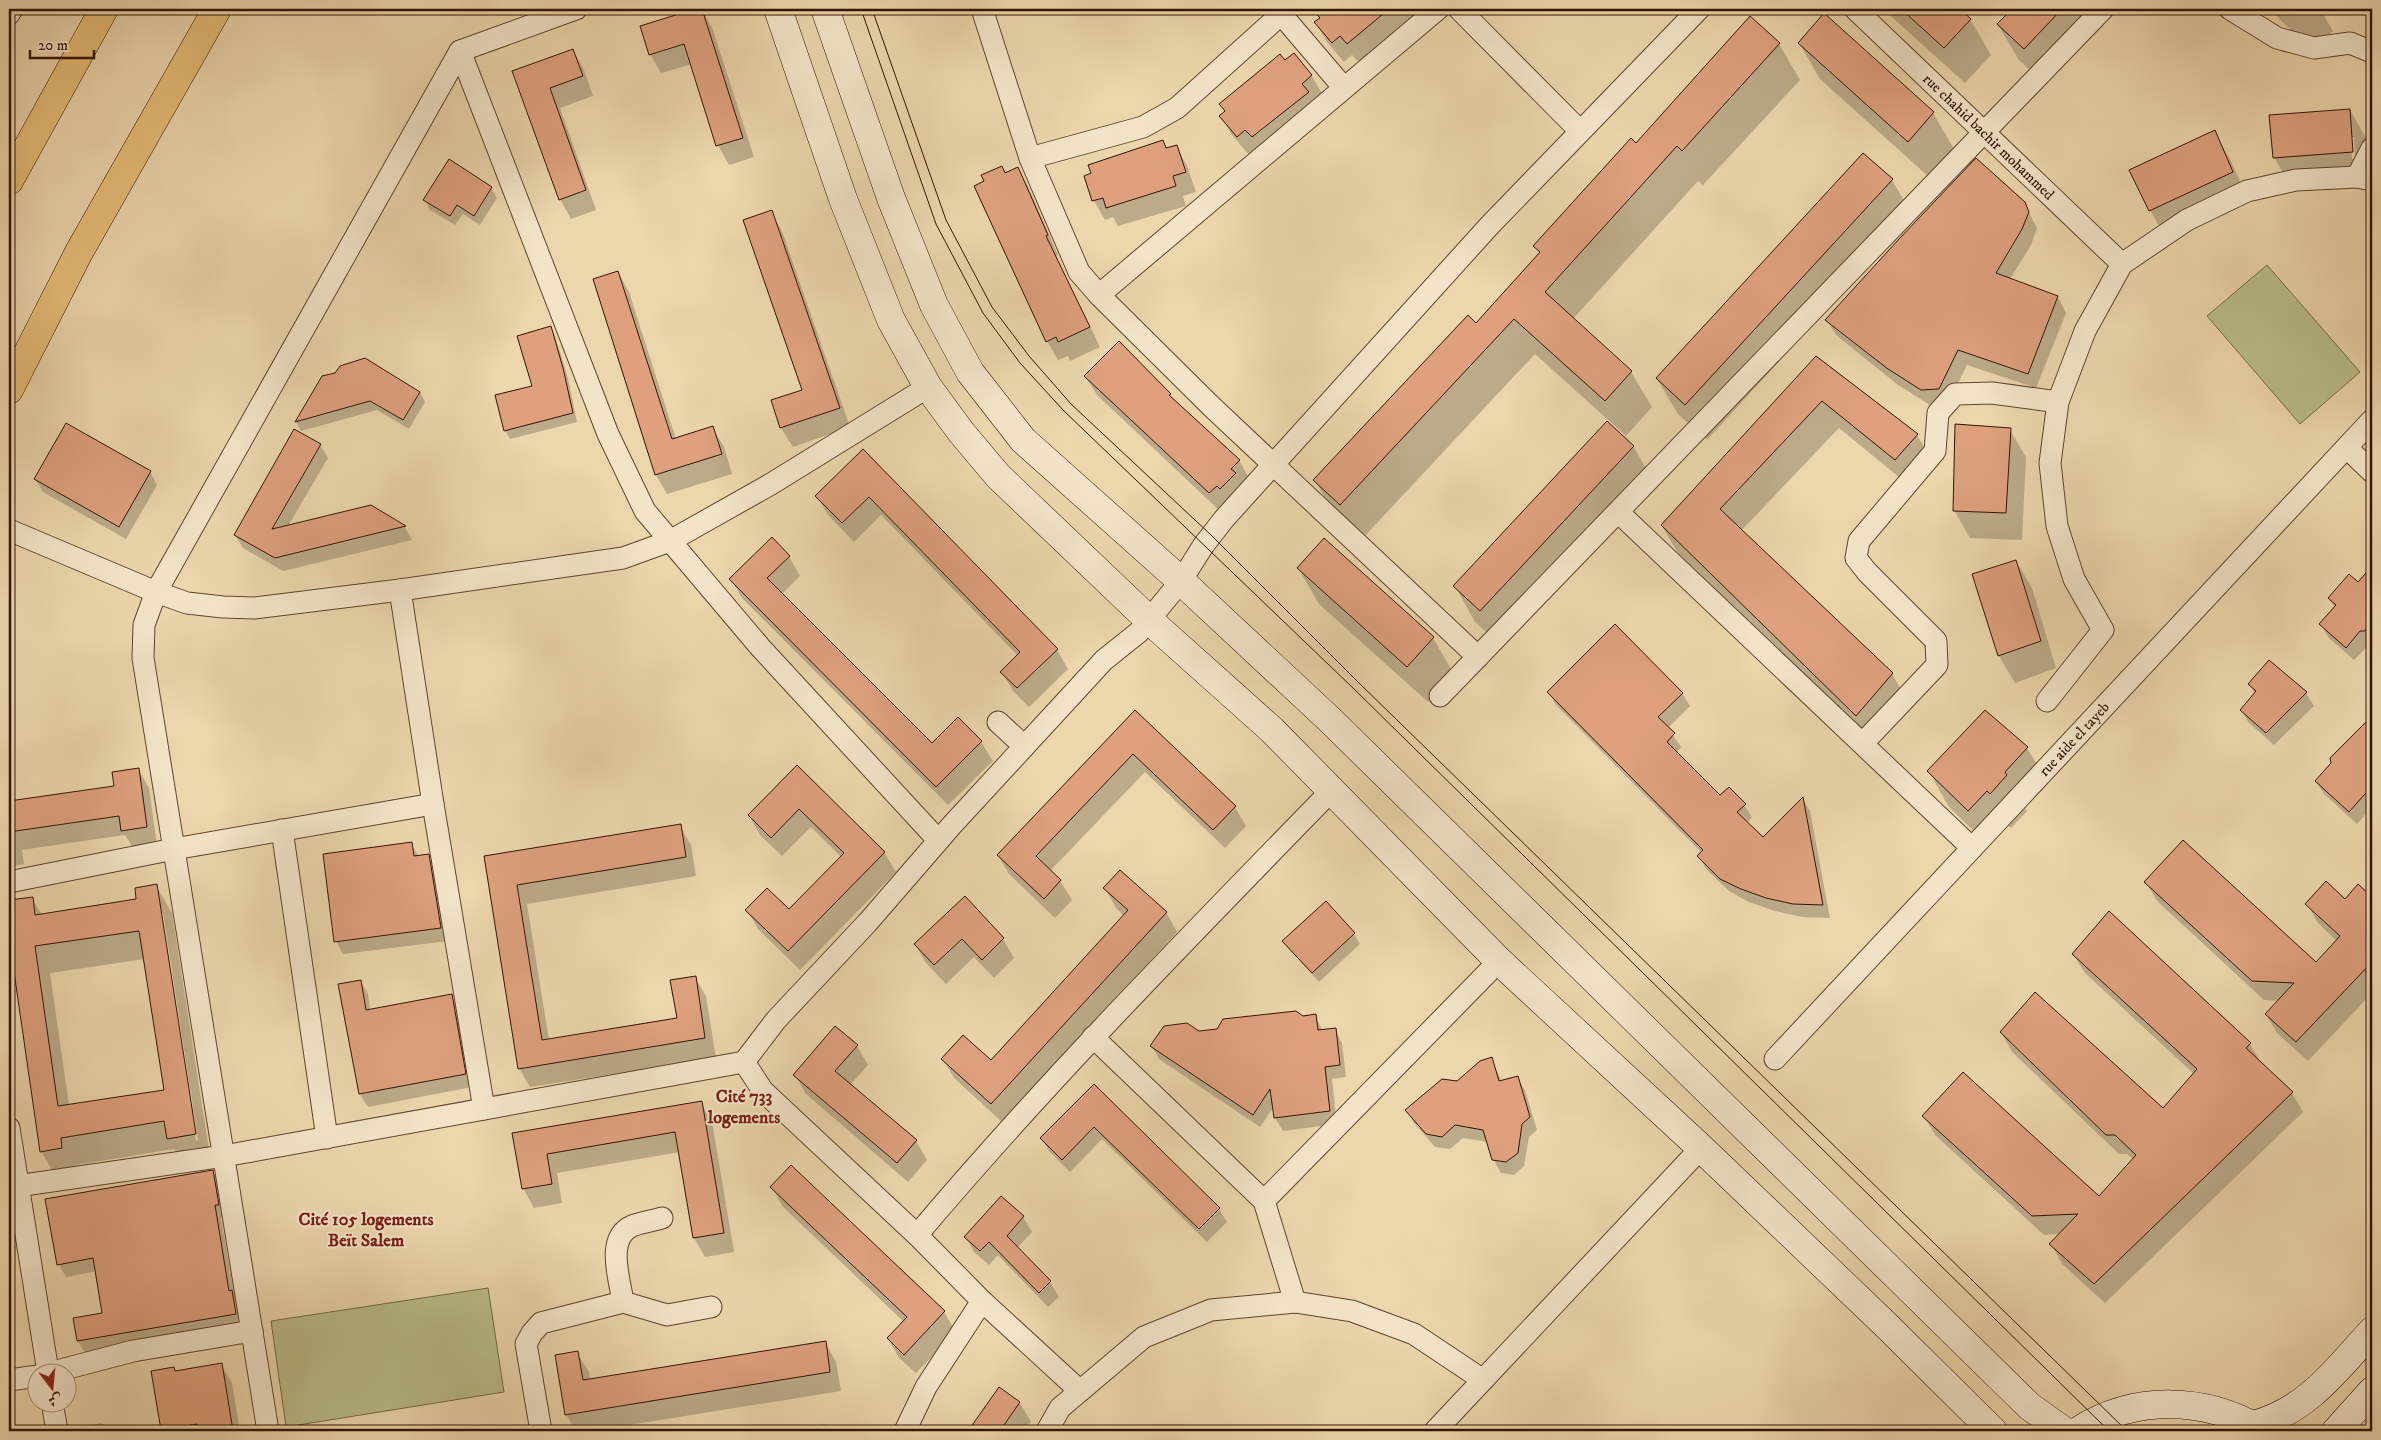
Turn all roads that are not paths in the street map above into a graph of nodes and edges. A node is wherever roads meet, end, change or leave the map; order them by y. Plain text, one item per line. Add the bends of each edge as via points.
1 (12, 9) edge
2 (104, 9) edge
3 (217, 9) edge
4 (576, 9) edge
5 (778, 9) edge
6 (825, 9) edge
7 (982, 9) edge
8 (1438, 9) edge
9 (1459, 9) edge
10 (1699, 9) edge
11 (1855, 9) edge
12 (2102, 9) edge
13 (2230, 9) edge
14 (1284, 12) edge
15 (9, 14) edge
16 (460, 51) junction
17 (2372, 52) edge
18 (1344, 88) junction
19 (1984, 130) junction
20 (1580, 131) junction
21 (2372, 148) edge
22 (1030, 158) junction
23 (2365, 179) edge
24 (9, 181) edge
25 (2122, 264) junction
26 (1099, 295) junction
27 (928, 387) junction
28 (9, 390) edge
29 (2058, 402) junction
30 (2372, 420) edge
31 (2347, 448) junction
32 (1274, 464) junction
33 (2372, 472) edge
34 (1618, 512) junction
35 (9, 530) edge
36 (670, 541) junction
37 (1181, 581) junction
38 (400, 590) junction
39 (156, 592) junction
40 (1149, 620) junction
41 (1478, 657) junction
42 (1440, 696) dead end
43 (2047, 701) dead end
44 (998, 722) dead end
45 (1863, 743) junction
46 (1024, 746) junction
47 (1332, 790) junction
48 (433, 804) junction
49 (282, 830) junction
50 (938, 840) junction
51 (1972, 848) junction
52 (174, 849) junction
53 (9, 882) edge
54 (1499, 961) junction
55 (1092, 1037) junction
56 (1775, 1059) dead end
57 (744, 1062) junction
58 (484, 1109) junction
59 (9, 1128) edge
60 (327, 1138) junction
61 (1701, 1148) junction
62 (224, 1156) junction
63 (17, 1186) junction
64 (1264, 1201) junction
65 (662, 1218) dead end
66 (916, 1235) junction
67 (982, 1301) junction
68 (623, 1302) junction
69 (1295, 1302) junction
70 (711, 1306) dead end
71 (252, 1331) junction
72 (2372, 1331) edge
73 (46, 1362) edge
74 (78, 1365) edge
75 (28, 1377) edge
76 (9, 1380) edge
77 (1483, 1380) junction
78 (1080, 1391) junction
79 (2372, 1391) edge
80 (54, 1412) edge
81 (2258, 1428) edge
82 (57, 1431) edge
83 (268, 1431) edge
84 (541, 1431) edge
85 (905, 1431) edge
86 (1047, 1431) edge
87 (1435, 1431) edge
88 (1992, 1431) edge
89 (2064, 1431) edge
90 (2078, 1431) edge
91 (2336, 1431) edge

1 - 15 street
2 - 24 main road
3 - 28 main road via 79,252
4 - 16 street
5 - 27 main road via 866,260 891,320
6 - 37 main road via 920,271 949,336 970,372 1023,440
7 - 22 street
8 - 18 street
9 - 20 street
10 - 20 street
11 - 19 street, rue chahid bachir mohammed
12 - 19 street
13 - 17 street via 2277,38 2314,48 2350,43
14 - 18 street
14 - 22 street via 1177,108 1143,127
16 - 36 street via 608,434 645,511
16 - 39 street
18 - 26 street
19 - 25 street, rue chahid bachir mohammed
19 - 34 street
20 - 32 street via 1490,225
21 - 23 street
22 - 26 street via 1079,272
23 - 25 street via 2296,180 2247,191 2187,220
25 - 29 street via 2085,331
26 - 32 street
27 - 36 street via 771,484
27 - 40 main road via 998,476
29 - 43 street via 2050,463 2057,526 2074,579 2103,630
29 - 45 street via 1992,392 1955,394 1938,413 1935,451 1859,541 1856,558 1936,641 1937,665
30 - 31 street, rue aide el tayeb
31 - 33 street
31 - 51 street, rue aide el tayeb
32 - 37 street via 1211,535
32 - 41 street
34 - 41 street
34 - 45 street
35 - 39 street
36 - 38 street via 623,558
36 - 50 street via 760,648
37 - 40 street
37 - 89 main road via 1328,718 2030,1406
38 - 39 street via 254,608 187,603
38 - 48 street
39 - 52 street via 144,624 143,658
40 - 46 street via 1104,660
40 - 47 main road via 1272,730
41 - 42 street
44 - 46 street
45 - 51 street
46 - 50 street
47 - 54 main road
47 - 55 street
48 - 49 street
48 - 58 street
49 - 52 street
49 - 60 street
50 - 57 street via 868,922 776,1020
51 - 56 street, rue aide el tayeb
52 - 53 street
52 - 62 street
54 - 61 main road
54 - 64 street
55 - 64 street
55 - 66 street
57 - 58 street
57 - 66 street via 764,1091
58 - 60 street
59 - 63 street
60 - 62 street
61 - 77 street
61 - 88 main road
62 - 63 street
62 - 71 street
63 - 73 street
64 - 69 street
65 - 68 street via 630,1227 620,1237 615,1249
66 - 67 street
67 - 78 street
67 - 85 street via 926,1387
68 - 70 street via 667,1315
68 - 84 street via 541,1323 532,1333 526,1344
69 - 77 street via 1352,1312 1414,1334
69 - 78 street via 1210,1310 1144,1337
71 - 74 street via 133,1351
71 - 83 street
72 - 81 main road via 2308,1398
75 - 76 street
77 - 87 street
78 - 86 street via 1060,1408
79 - 91 main road
80 - 82 street
81 - 90 main road via 2208,1408 2159,1404 2110,1415

